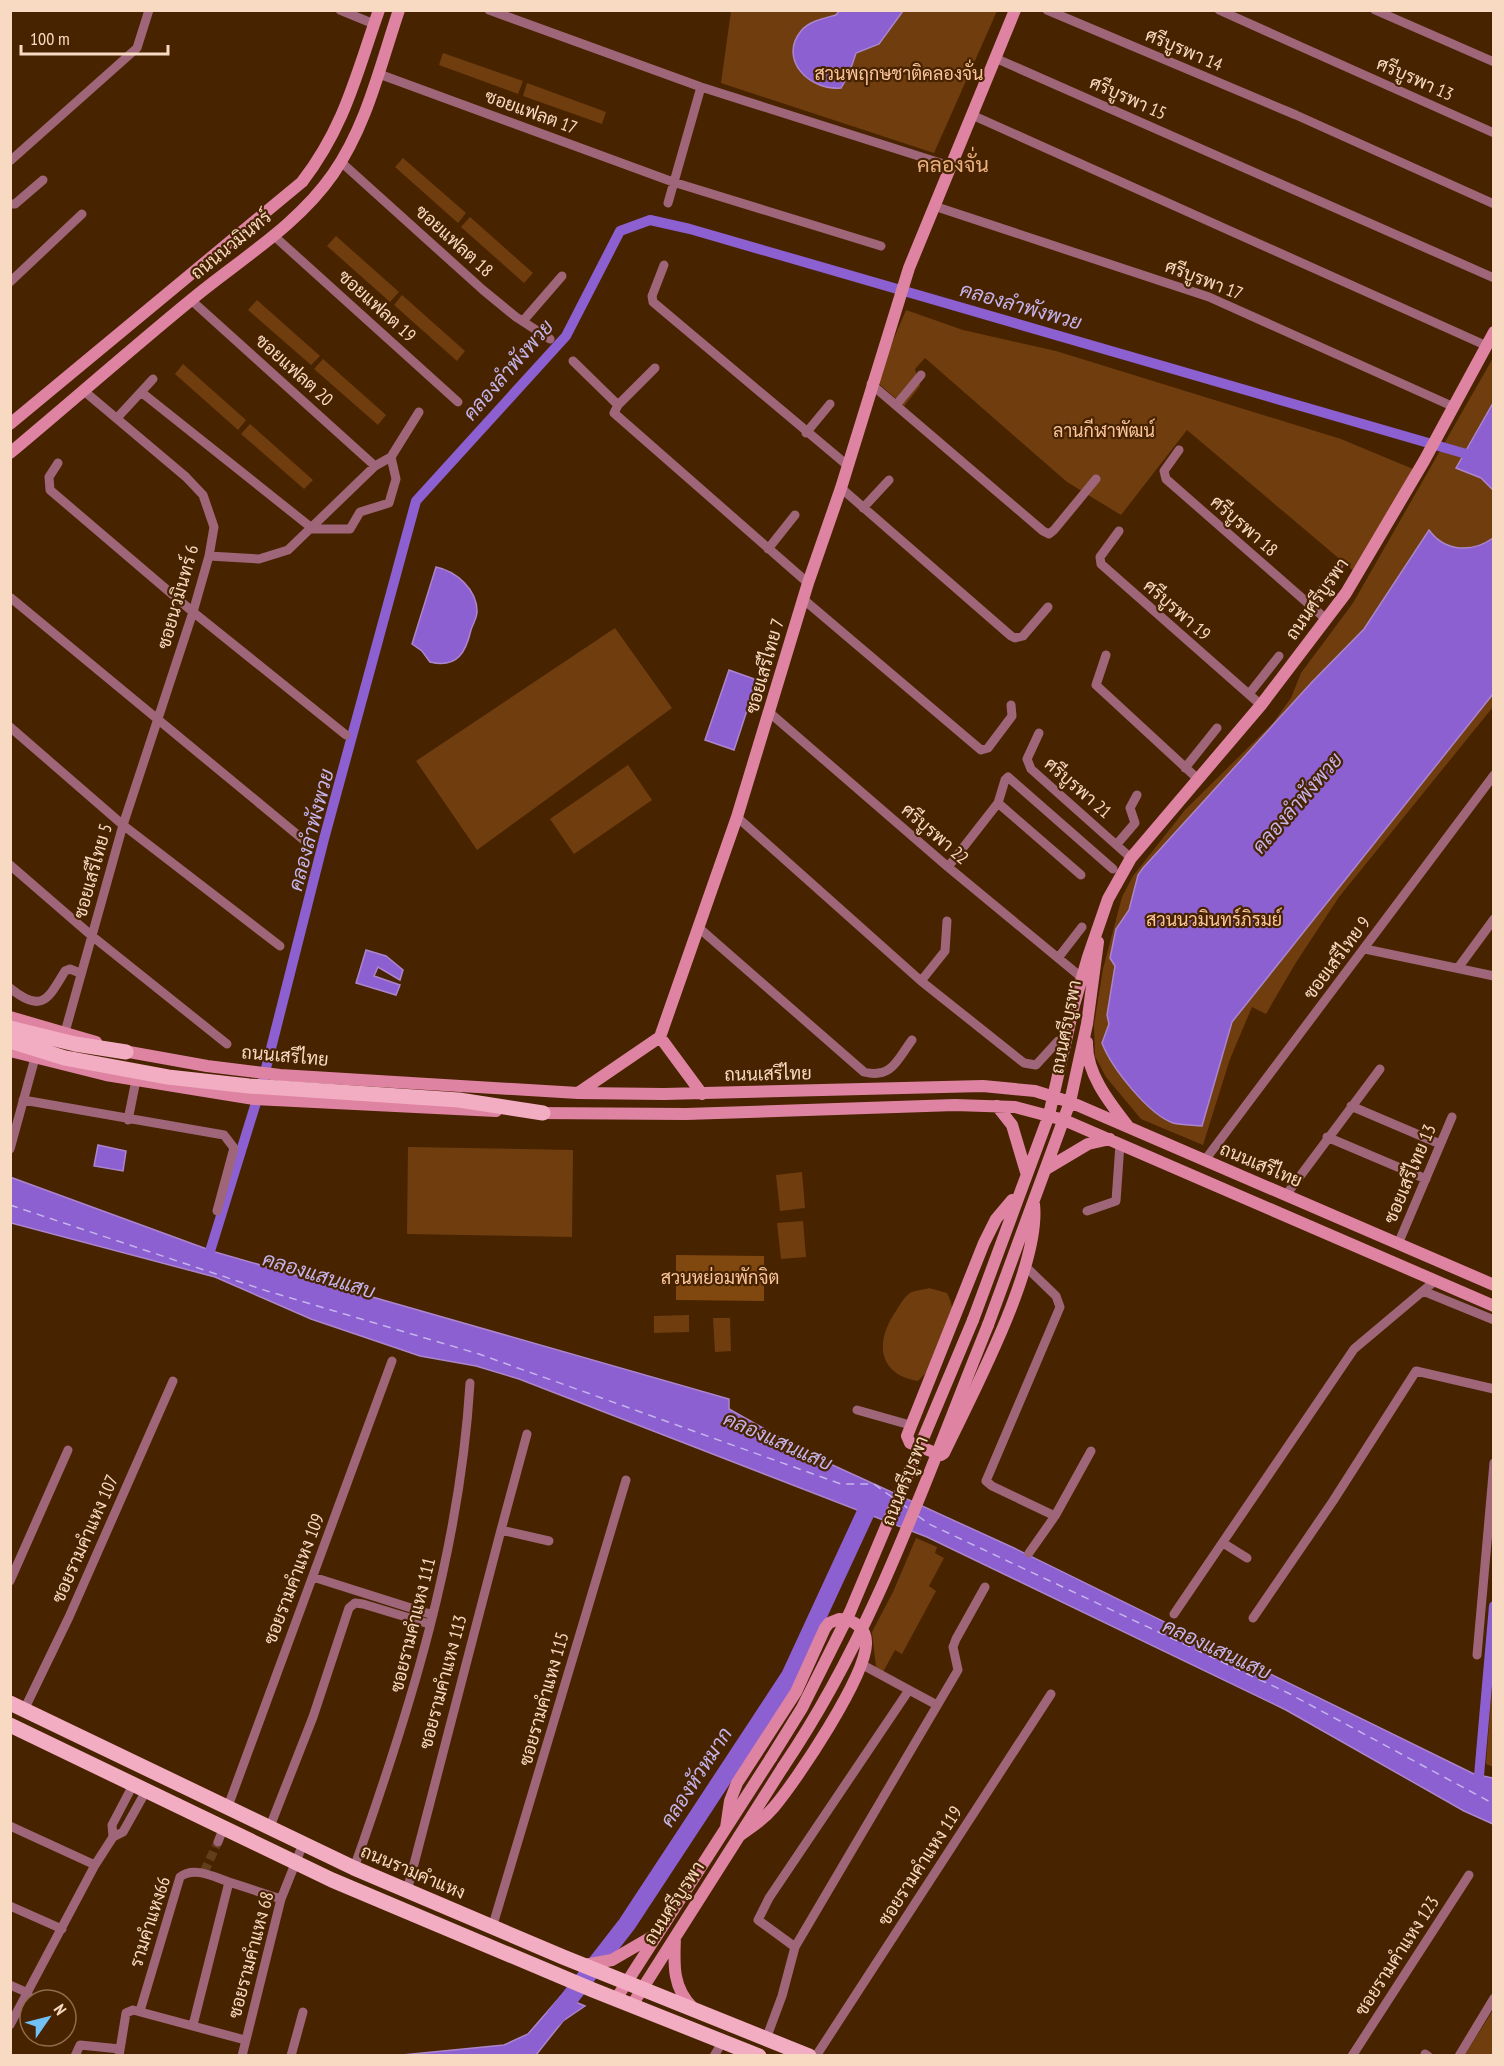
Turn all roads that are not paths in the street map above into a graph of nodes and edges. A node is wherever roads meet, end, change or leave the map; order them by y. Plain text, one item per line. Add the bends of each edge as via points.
1 (149, 10) edge
2 (340, 10) edge
3 (379, 10) edge
4 (399, 10) edge
5 (489, 10) edge
6 (1015, 10) edge
7 (1047, 10) edge
8 (1219, 10) edge
9 (1375, 10) edge
10 (374, 24) junction
11 (995, 58) junction
12 (1494, 62) edge
13 (379, 74) junction
14 (701, 87) junction
15 (972, 115) junction
16 (1494, 133) edge
17 (10, 161) edge
18 (341, 162) junction
19 (950, 166) junction
20 (43, 180) dead end
21 (673, 182) junction
22 (668, 203) dead end
23 (10, 204) edge
24 (1494, 204) edge
25 (934, 206) junction
26 (82, 214) dead end
27 (273, 235) junction
28 (881, 246) dead end
29 (664, 265) dead end
30 (562, 276) dead end
31 (1494, 278) edge
32 (10, 282) edge
33 (191, 300) junction
34 (523, 321) junction
35 (1494, 332) edge
36 (550, 339) dead end
37 (1487, 346) junction
38 (573, 361) dead end
39 (655, 368) dead end
40 (921, 375) dead end
41 (153, 379) dead end
42 (871, 384) junction
43 (84, 391) junction
44 (141, 392) junction
45 (458, 402) dead end
46 (830, 404) dead end
47 (897, 404) junction
48 (618, 405) junction
49 (1454, 407) junction
50 (419, 412) dead end
51 (117, 418) junction
52 (10, 424) edge
53 (806, 433) junction
54 (1179, 450) dead end
55 (10, 453) edge
56 (392, 457) junction
57 (58, 463) dead end
58 (847, 465) junction
59 (375, 466) junction
60 (1096, 479) dead end
61 (889, 480) dead end
62 (841, 488) junction
63 (863, 508) junction
64 (795, 514) dead end
65 (313, 529) junction
66 (1119, 531) dead end
67 (768, 549) junction
68 (209, 556) junction
69 (1339, 565) dead end
70 (808, 583) junction
71 (11, 598) edge
72 (803, 598) junction
73 (1048, 607) dead end
74 (1311, 607) junction
75 (193, 612) junction
76 (1327, 620) junction
77 (1106, 655) dead end
78 (1279, 656) dead end
79 (1249, 694) junction
80 (1011, 705) dead end
81 (1262, 705) junction
82 (770, 713) junction
83 (158, 721) junction
84 (10, 727) edge
85 (1216, 728) dead end
86 (1039, 734) dead end
87 (346, 735) dead end
88 (1185, 768) junction
89 (1494, 775) edge
90 (1199, 780) junction
91 (1137, 795) dead end
92 (998, 803) junction
93 (737, 817) junction
94 (123, 825) junction
95 (1117, 844) junction
96 (311, 846) dead end
97 (1131, 858) junction
98 (10, 865) edge
99 (948, 867) junction
100 (1113, 868) dead end
101 (1082, 875) dead end
102 (1494, 919) edge
103 (947, 921) dead end
104 (1100, 923) junction
105 (1082, 927) dead end
106 (699, 928) junction
107 (92, 936) junction
108 (280, 946) dead end
109 (1365, 949) junction
110 (1058, 958) junction
111 (1458, 968) junction
112 (80, 973) junction
113 (1494, 976) edge
114 (1081, 977) junction
115 (921, 981) junction
116 (10, 988) edge
117 (10, 1017) edge
118 (1087, 1024) junction
119 (10, 1028) edge
120 (65, 1032) junction
121 (660, 1037) junction
122 (912, 1040) dead end
123 (10, 1041) edge
124 (1058, 1041) dead end
125 (227, 1044) dead end
126 (10, 1051) edge
127 (126, 1052) junction
128 (35, 1058) junction
129 (1380, 1069) dead end
130 (135, 1080) junction
131 (578, 1093) junction
132 (702, 1094) junction
133 (1054, 1096) junction
134 (23, 1100) junction
135 (1070, 1102) junction
136 (997, 1106) junction
137 (1351, 1106) junction
138 (543, 1113) junction
139 (1048, 1115) junction
140 (1452, 1117) dead end
141 (128, 1120) junction
142 (1064, 1120) junction
143 (1130, 1128) junction
144 (1327, 1137) junction
145 (1115, 1142) junction
146 (1440, 1144) junction
147 (10, 1149) edge
148 (1205, 1160) junction
149 (1046, 1169) junction
150 (1026, 1172) junction
151 (1426, 1179) junction
152 (1017, 1194) junction
153 (1286, 1195) junction
154 (1034, 1204) junction
155 (217, 1211) dead end
156 (1086, 1211) dead end
157 (1398, 1244) junction
158 (1025, 1266) junction
159 (1436, 1280) junction
160 (1494, 1285) edge
161 (1423, 1292) junction
162 (1494, 1306) edge
163 (1494, 1320) edge
164 (392, 1360) dead end
165 (173, 1381) dead end
166 (470, 1383) dead end
167 (1494, 1389) edge
168 (858, 1410) dead end
169 (910, 1425) junction
170 (527, 1434) dead end
171 (68, 1450) dead end
172 (1091, 1451) dead end
173 (1494, 1463) edge
174 (626, 1480) dead end
175 (1055, 1516) junction
176 (501, 1530) junction
177 (549, 1541) dead end
178 (1222, 1543) junction
179 (1029, 1553) dead end
180 (1247, 1558) dead end
181 (313, 1577) junction
182 (10, 1581) edge
183 (986, 1587) dead end
184 (1174, 1614) dead end
185 (433, 1615) junction
186 (1252, 1618) dead end
187 (426, 1623) dead end
188 (1478, 1655) dead end
189 (861, 1664) junction
190 (909, 1690) junction
191 (1051, 1694) dead end
192 (17, 1706) edge
193 (937, 1706) junction
194 (10, 1725) edge
195 (140, 1788) junction
196 (227, 1809) junction
197 (10, 1826) edge
198 (726, 1828) junction
199 (269, 1829) junction
200 (739, 1836) junction
201 (113, 1837) junction
202 (303, 1844) junction
203 (296, 1864) junction
204 (96, 1865) junction
205 (354, 1868) junction
206 (1469, 1875) dead end
207 (229, 1882) junction
208 (407, 1891) junction
209 (281, 1899) junction
210 (10, 1906) edge
211 (492, 1928) junction
212 (62, 1929) junction
213 (662, 1931) junction
214 (675, 1936) junction
215 (795, 1947) junction
216 (583, 1965) junction
217 (626, 1983) junction
218 (31, 1988) edge
219 (642, 1989) junction
220 (1494, 1998) edge
221 (616, 1999) junction
222 (632, 2005) junction
223 (694, 2010) junction
224 (18, 2011) edge
225 (140, 2011) junction
226 (303, 2012) dead end
227 (10, 2025) edge
228 (193, 2025) junction
229 (766, 2039) junction
230 (245, 2040) junction
231 (723, 2041) junction
232 (119, 2052) edge
233 (75, 2055) edge
234 (242, 2055) edge
235 (291, 2055) edge
236 (714, 2055) edge
237 (759, 2055) edge
238 (809, 2055) edge
239 (816, 2055) edge
240 (1352, 2055) edge
241 (1459, 2055) edge

1 - 17 street via 137,48
2 - 10 street
3 - 10 street, ถนนนวมินทร์
4 - 13 street, ถนนนวมินทร์
5 - 14 street
6 - 11 street, ซอยเสรีไทย 7
7 - 24 street, ศรีบูรพา 14
8 - 16 street, ศรีบูรพา 13
9 - 12 street
10 - 52 street, ถนนนวมินทร์ via 339,126 302,182
11 - 15 street, ซอยเสรีไทย 7
11 - 31 street, ศรีบูรพา 15
13 - 18 street, ถนนนวมินทร์ via 357,133
13 - 21 street, ซอยแฟลต 17
14 - 19 street
14 - 21 street
15 - 19 street, ซอยเสรีไทย 7
15 - 37 street
18 - 27 street, ถนนนวมินทร์ via 317,193
18 - 34 street, ซอยแฟลต 18
19 - 25 street, ซอยเสรีไทย 7
20 - 23 street
21 - 22 street
21 - 28 street, ซอยแฟลต 17
25 - 42 street, ซอยเสรีไทย 7
25 - 49 street, ศรีบูรพา 17 via 1209,297
26 - 32 street
27 - 33 street, ถนนนวมินทร์
27 - 45 street, ซอยแฟลต 19
29 - 53 street via 653,302
30 - 34 street
33 - 43 street, ถนนนวมินทร์
33 - 59 street, ซอยแฟลต 20
34 - 36 street, ซอยแฟลต 18
35 - 37 street, ถนนศรีบูรพา
37 - 49 street, ถนนศรีบูรพา
38 - 48 street
39 - 48 street
40 - 47 street
41 - 44 street
42 - 47 street
42 - 58 street, ซอยเสรีไทย 7
43 - 51 street, ซอยนวมินทร์ 6
43 - 55 street, ถนนนวมินทร์
44 - 51 street
44 - 65 street
46 - 53 street
47 - 60 street via 1049,534
48 - 67 street via 614,413
49 - 76 street, ถนนศรีบูรพา via 1359,573
50 - 56 street
51 - 68 street, ซอยนวมินทร์ 6 via 203,495 213,527
53 - 58 street
54 - 74 street, ศรีบูรพา 18 via 1164,471 1166,479
56 - 59 street
56 - 65 street via 396,479 389,502 360,513 350,529
57 - 75 street via 50,477 50,490
58 - 62 street, ซอยเสรีไทย 7
59 - 65 street
61 - 63 street
62 - 63 street
62 - 70 street, ซอยเสรีไทย 7
63 - 73 street via 1015,638 1023,636
64 - 67 street
65 - 68 street via 276,556
66 - 79 street, ศรีบูรพา 19 via 1100,557 1101,564
67 - 70 street
68 - 75 street, ซอยนวมินทร์ 6
69 - 74 street
70 - 72 street, ซอยเสรีไทย 7
71 - 83 street
72 - 80 street via 981,750 988,748 1012,716
72 - 82 street, ซอยเสรีไทย 7
74 - 76 street, ศรีบูรพา 18
75 - 83 street, ซอยนวมินทร์ 6
75 - 87 street
76 - 81 street, ถนนศรีบูรพา
77 - 88 street via 1096,685
78 - 79 street
79 - 81 street, ศรีบูรพา 19
81 - 90 street, ถนนศรีบูรพา
82 - 93 street, ซอยเสรีไทย 7
82 - 99 street, ศรีบูรพา 22
83 - 94 street, ซอยเสรีไทย 5
83 - 96 street
84 - 94 street
85 - 88 street
86 - 95 street, ศรีบูรพา 21 via 1027,759 1030,769
88 - 90 street
89 - 109 street, ซอยเสรีไทย 9
90 - 97 street, ถนนศรีบูรพา
91 - 95 street via 1130,808 1135,823
92 - 99 street
92 - 100 street via 1008,777
92 - 101 street
93 - 106 street, ซอยเสรีไทย 7
93 - 115 street
94 - 107 street, ซอยเสรีไทย 5
94 - 108 street
95 - 97 street, ศรีบูรพา 21
97 - 104 street, ถนนศรีบูรพา via 1115,884
98 - 107 street
99 - 110 street, ศรีบูรพา 22
102 - 111 street
103 - 115 street via 945,951
104 - 114 street, ถนนศรีบูรพา
104 - 118 street, ถนนศรีบูรพา
105 - 110 street
106 - 121 street, ซอยเสรีไทย 7
106 - 122 street via 864,1072 879,1075 890,1070
107 - 112 street, ซอยเสรีไทย 5
107 - 125 street
109 - 111 street
109 - 148 street, ซอยเสรีไทย 9
110 - 114 street, ศรีบูรพา 22
111 - 113 street
112 - 116 street via 65,970 48,997 40,1002 29,1002
112 - 120 street, ซอยเสรีไทย 5
114 - 133 street, ถนนศรีบูรพา
115 - 124 street via 1024,1064 1036,1065
117 - 120 street, ถนนเสรีไทย
118 - 135 street, ถนนศรีบูรพา
118 - 143 street via 1089,1063
119 - 127 main road
120 - 127 street, ถนนเสรีไทย
121 - 131 street
121 - 132 street
123 - 138 main road via 65,1058 133,1072 224,1084 459,1100
126 - 128 street, ถนนเสรีไทย
127 - 131 street, ถนนเสรีไทย via 280,1074
128 - 130 street, ถนนเสรีไทย
128 - 134 street
129 - 137 street
130 - 138 street, ถนนเสรีไทย via 276,1101
130 - 141 street
131 - 132 street, ถนนเสรีไทย
132 - 133 street, ถนนเสรีไทย via 983,1086
133 - 135 street, ถนนเสรีไทย
133 - 139 street, ถนนศรีบูรพา
134 - 141 street
134 - 147 street
135 - 142 street, ถนนศรีบูรพา
135 - 143 street, ถนนเสรีไทย
136 - 138 street, ถนนเสรีไทย via 675,1114
136 - 139 street, ถนนเสรีไทย
136 - 150 street via 1012,1125
137 - 144 street
137 - 146 street
139 - 142 street, ถนนเสรีไทย
139 - 150 street, ถนนศรีบูรพา
140 - 146 street, ซอยเสรีไทย 13
141 - 155 street via 224,1135 230,1140 234,1148
142 - 145 street, ถนนเสรีไทย
142 - 149 street, ถนนศรีบูรพา
143 - 148 street, ถนนเสรีไทย
144 - 151 street
144 - 153 street
145 - 149 street via 1088,1144
145 - 156 street via 1116,1201
145 - 159 street, ถนนเสรีไทย
146 - 151 street, ซอยเสรีไทย 13
148 - 153 street, ถนนเสรีไทย
149 - 154 street, ถนนศรีบูรพา
150 - 152 street, ถนนศรีบูรพา
151 - 157 street, ซอยเสรีไทย 13
152 - 169 street via 996,1219 984,1243
152 - 198 street, ถนนศรีบูรพา, bridge via 973,1320 850,1612 802,1708
153 - 157 street, ถนนเสรีไทย
154 - 158 street via 1035,1219
154 - 200 street, ถนนศรีบูรพา, bridge via 866,1623 816,1718
157 - 160 street, ถนนเสรีไทย
158 - 169 street via 1000,1332 944,1453 910,1443
158 - 175 street via 1056,1296 1060,1307 986,1481
159 - 161 street
159 - 162 street, ถนนเสรีไทย
161 - 163 street
161 - 178 street via 1354,1349
164 - 181 street, ซอยรามคำแหง 109
165 - 192 street, ซอยรามคำแหง 107 via 73,1608
166 - 185 street, ซอยรามคำแหง 111 via 446,1565
167 - 186 street via 1416,1371 1327,1511
168 - 169 street
170 - 176 street, ซอยรามคำแหง 113
171 - 182 street
172 - 175 street
173 - 188 street
174 - 211 street, ซอยรามคำแหง 115
175 - 179 street
176 - 177 street
176 - 208 street, ซอยรามคำแหง 113
178 - 180 street
178 - 184 street
181 - 185 street
181 - 196 street, ซอยรามคำแหง 109
183 - 193 street via 956,1638 953,1647 958,1670
185 - 205 street, ซอยรามคำแหง 111 via 403,1730
187 - 199 street via 363,1604 355,1603 349,1608 313,1718
189 - 190 street
189 - 198 street via 867,1645 861,1627 844,1619 829,1623 796,1692 737,1783 729,1802
189 - 200 street via 839,1710 781,1799
190 - 193 street
190 - 215 street via 758,1917 759,1923
191 - 239 street, ซอยรามคำแหง 119
192 - 196 main road, ถนนรามคำแหง
193 - 215 street
194 - 195 main road
195 - 201 street via 123,1832
195 - 201 street via 112,1825
195 - 203 main road via 220,1835
196 - 199 main road, ถนนรามคำแหง
197 - 204 street
198 - 213 street, ถนนศรีบูรพา
199 - 202 main road, ถนนรามคำแหง
200 - 214 street, ถนนศรีบูรพา
201 - 204 street
202 - 203 street, ซอยรามคำแหง 68
202 - 205 main road, ถนนรามคำแหง
203 - 209 street, ซอยรามคำแหง 68
203 - 221 main road
204 - 212 street
205 - 208 main road, ถนนรามคำแหง
206 - 240 street, ซอยรามคำแหง 123
207 - 209 street, รามคำแหง66
207 - 225 street, รามคำแหง66 via 190,1871 180,1877
207 - 228 street
208 - 211 main road, ถนนรามคำแหง
209 - 230 street, ซอยรามคำแหง 68
210 - 212 street
211 - 216 main road, ถนนรามคำแหง
212 - 218 street
213 - 216 street via 612,1960
213 - 217 street, ถนนศรีบูรพา
214 - 219 street, ถนนศรีบูรพา
214 - 223 street via 676,1982 681,1996
215 - 229 street
216 - 217 main road, ถนนรามคำแหง
217 - 219 main road, ถนนรามคำแหง
217 - 221 street, ถนนศรีบูรพา
219 - 222 street, ถนนศรีบูรพา
219 - 223 main road, ถนนรามคำแหง
220 - 241 street
221 - 222 main road
222 - 231 main road
223 - 229 main road, ถนนรามคำแหง
224 - 227 street
225 - 228 street
225 - 232 street via 126,2013
226 - 235 street
228 - 230 street
229 - 238 main road, ถนนรามคำแหง
230 - 234 street, ซอยรามคำแหง 68
231 - 236 street
231 - 237 main road
232 - 233 street via 80,2044

